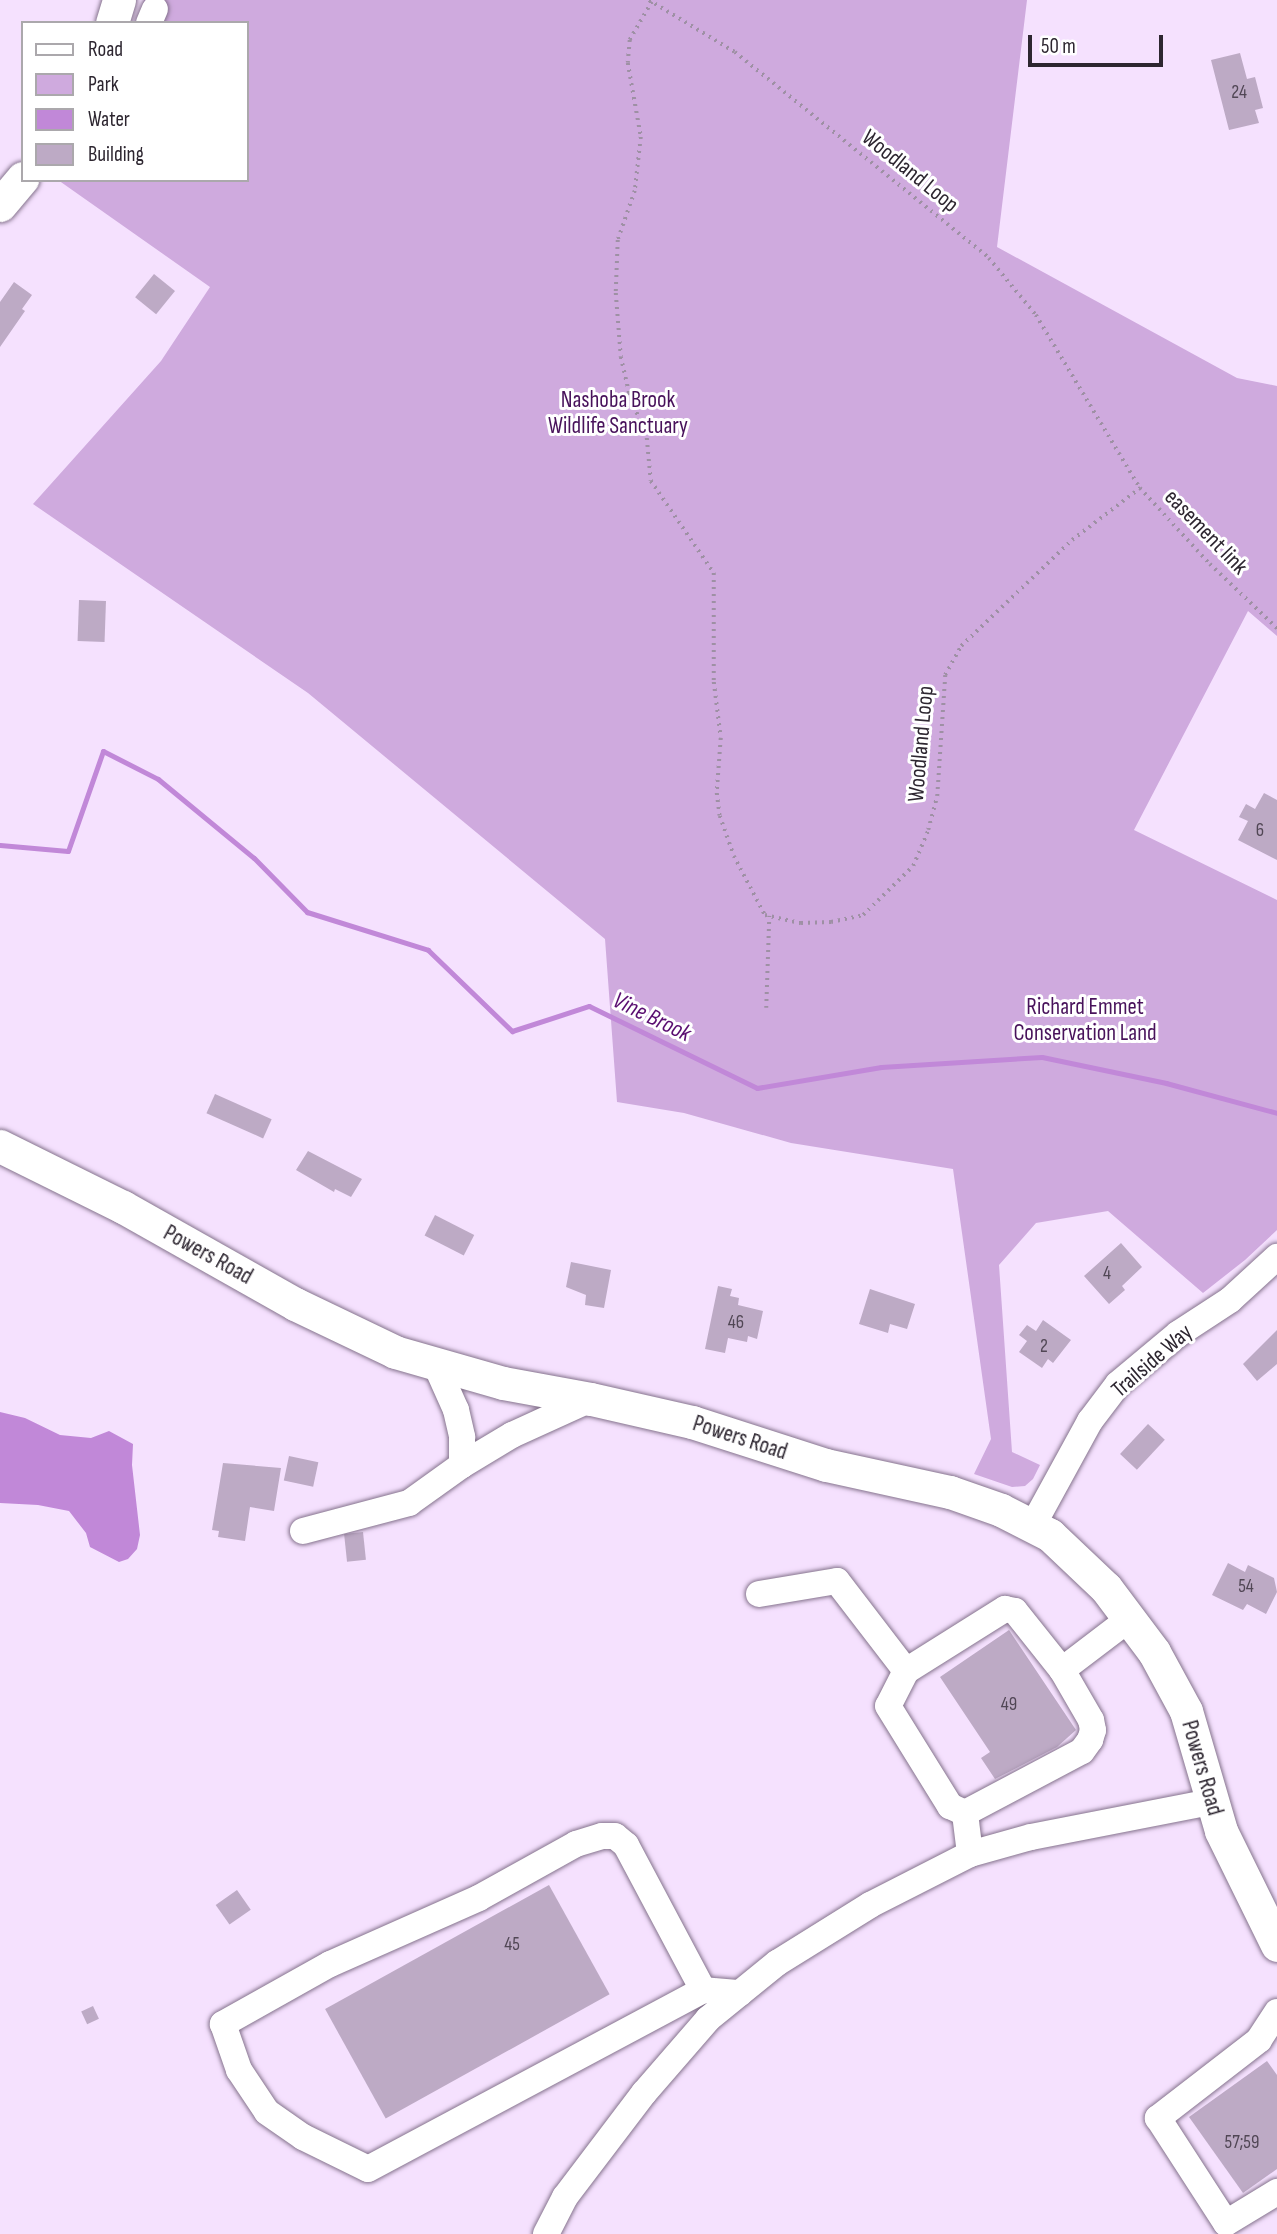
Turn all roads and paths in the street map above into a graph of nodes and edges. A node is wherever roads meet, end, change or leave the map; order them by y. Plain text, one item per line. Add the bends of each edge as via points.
1 (119, 0) edge
2 (650, 1) edge
3 (113, 21) edge
4 (21, 180) edge
5 (0, 205) edge
6 (1140, 488) junction
7 (1277, 628) edge
8 (769, 916) junction
9 (766, 1008) dead end
10 (0, 1146) edge
11 (1277, 1257) edge
12 (435, 1363) junction
13 (591, 1399) junction
14 (461, 1465) junction
15 (1032, 1525) junction
16 (303, 1531) dead end
17 (759, 1594) dead end
18 (1129, 1619) junction
19 (1062, 1670) junction
20 (906, 1671) junction
21 (1211, 1802) junction
22 (965, 1813) junction
23 (970, 1854) junction
24 (1275, 1936) edge
25 (703, 1990) junction
26 (740, 1993) junction
27 (1274, 2025) edge
28 (1277, 2192) edge
29 (546, 2234) edge

1 - 3 main road
2 - 6 path, Woodland Loop via 735,52 989,258 1036,315
2 - 8 path, Woodland Loop via 630,40 628,63 641,137 635,191 618,240 621,357 629,393 648,438 651,481 715,573 720,816 734,856
4 - 5 main road
6 - 7 path, easement link
6 - 8 path, Woodland Loop via 1072,540 961,646 945,675 937,796 913,866 863,915 801,923
8 - 9 path
10 - 12 main road, Powers Road via 122,1207 295,1304 396,1352
11 - 15 street, Trailside Way via 1230,1300 1178,1334 1118,1384 1090,1421
12 - 13 main road, Powers Road via 503,1383
12 - 14 street via 456,1410 462,1437
13 - 14 street via 512,1434
13 - 15 main road, Powers Road via 692,1422 826,1465 950,1492
14 - 16 street via 409,1503
15 - 18 main road, Powers Road via 1067,1549
17 - 20 street via 837,1581
18 - 19 street
18 - 21 main road, Powers Road via 1154,1652 1186,1711
19 - 20 street via 1015,1612 1005,1609
19 - 22 street via 1091,1720 1090,1740 1082,1751
20 - 22 street via 888,1706 950,1805
21 - 23 street via 1031,1837
21 - 24 main road, Powers Road via 1231,1855
22 - 23 street
23 - 26 street via 870,1905 777,1963
25 - 25 street via 368,2169 303,2137 267,2112 239,2070 223,2024 330,1964 479,1898 576,1844 602,1836 615,1836 626,1845
25 - 26 street
26 - 29 street via 708,2019 603,2143 565,2197
27 - 28 street via 1158,2118 1226,2223

